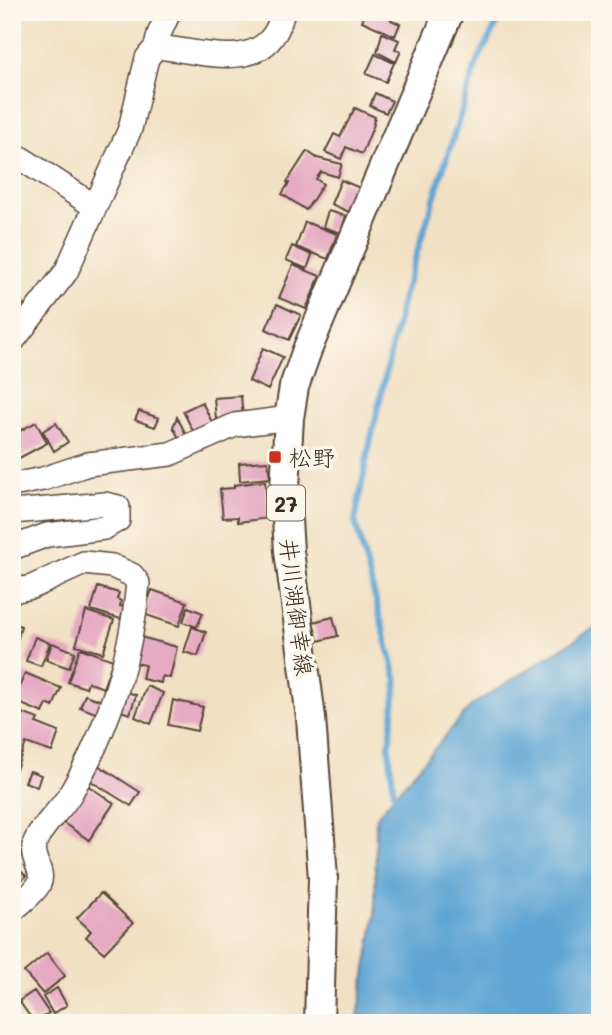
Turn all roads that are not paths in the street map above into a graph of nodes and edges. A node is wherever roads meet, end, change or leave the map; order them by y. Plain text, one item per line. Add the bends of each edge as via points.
1 (169, 12) edge
2 (283, 12) edge
3 (449, 12) edge
4 (156, 47) junction
5 (12, 166) edge
6 (94, 206) junction
7 (12, 342) edge
8 (289, 418) junction
9 (12, 485) edge
10 (12, 512) edge
11 (12, 548) edge
12 (12, 591) edge
13 (12, 911) edge
14 (320, 982) junction
15 (306, 1023) edge
16 (319, 1023) edge

1 - 4 street
2 - 4 street via 276,32 264,46 242,56
3 - 8 main road, 井川湖御幸線 / 27 via 306,350
4 - 6 street via 147,58 130,129
5 - 6 street via 19,157
6 - 7 street via 66,272
8 - 9 street via 235,425 170,454 88,464
8 - 14 main road, 井川湖御幸線 / 27 via 285,488 289,551 311,718 323,878
10 - 11 street via 105,504 118,507 118,520 104,528 47,536
12 - 13 street via 32,587 84,563 112,566 138,583 112,703 94,750 71,794 33,847 39,884
14 - 15 street
14 - 16 main road, 井川湖御幸線 / 27

